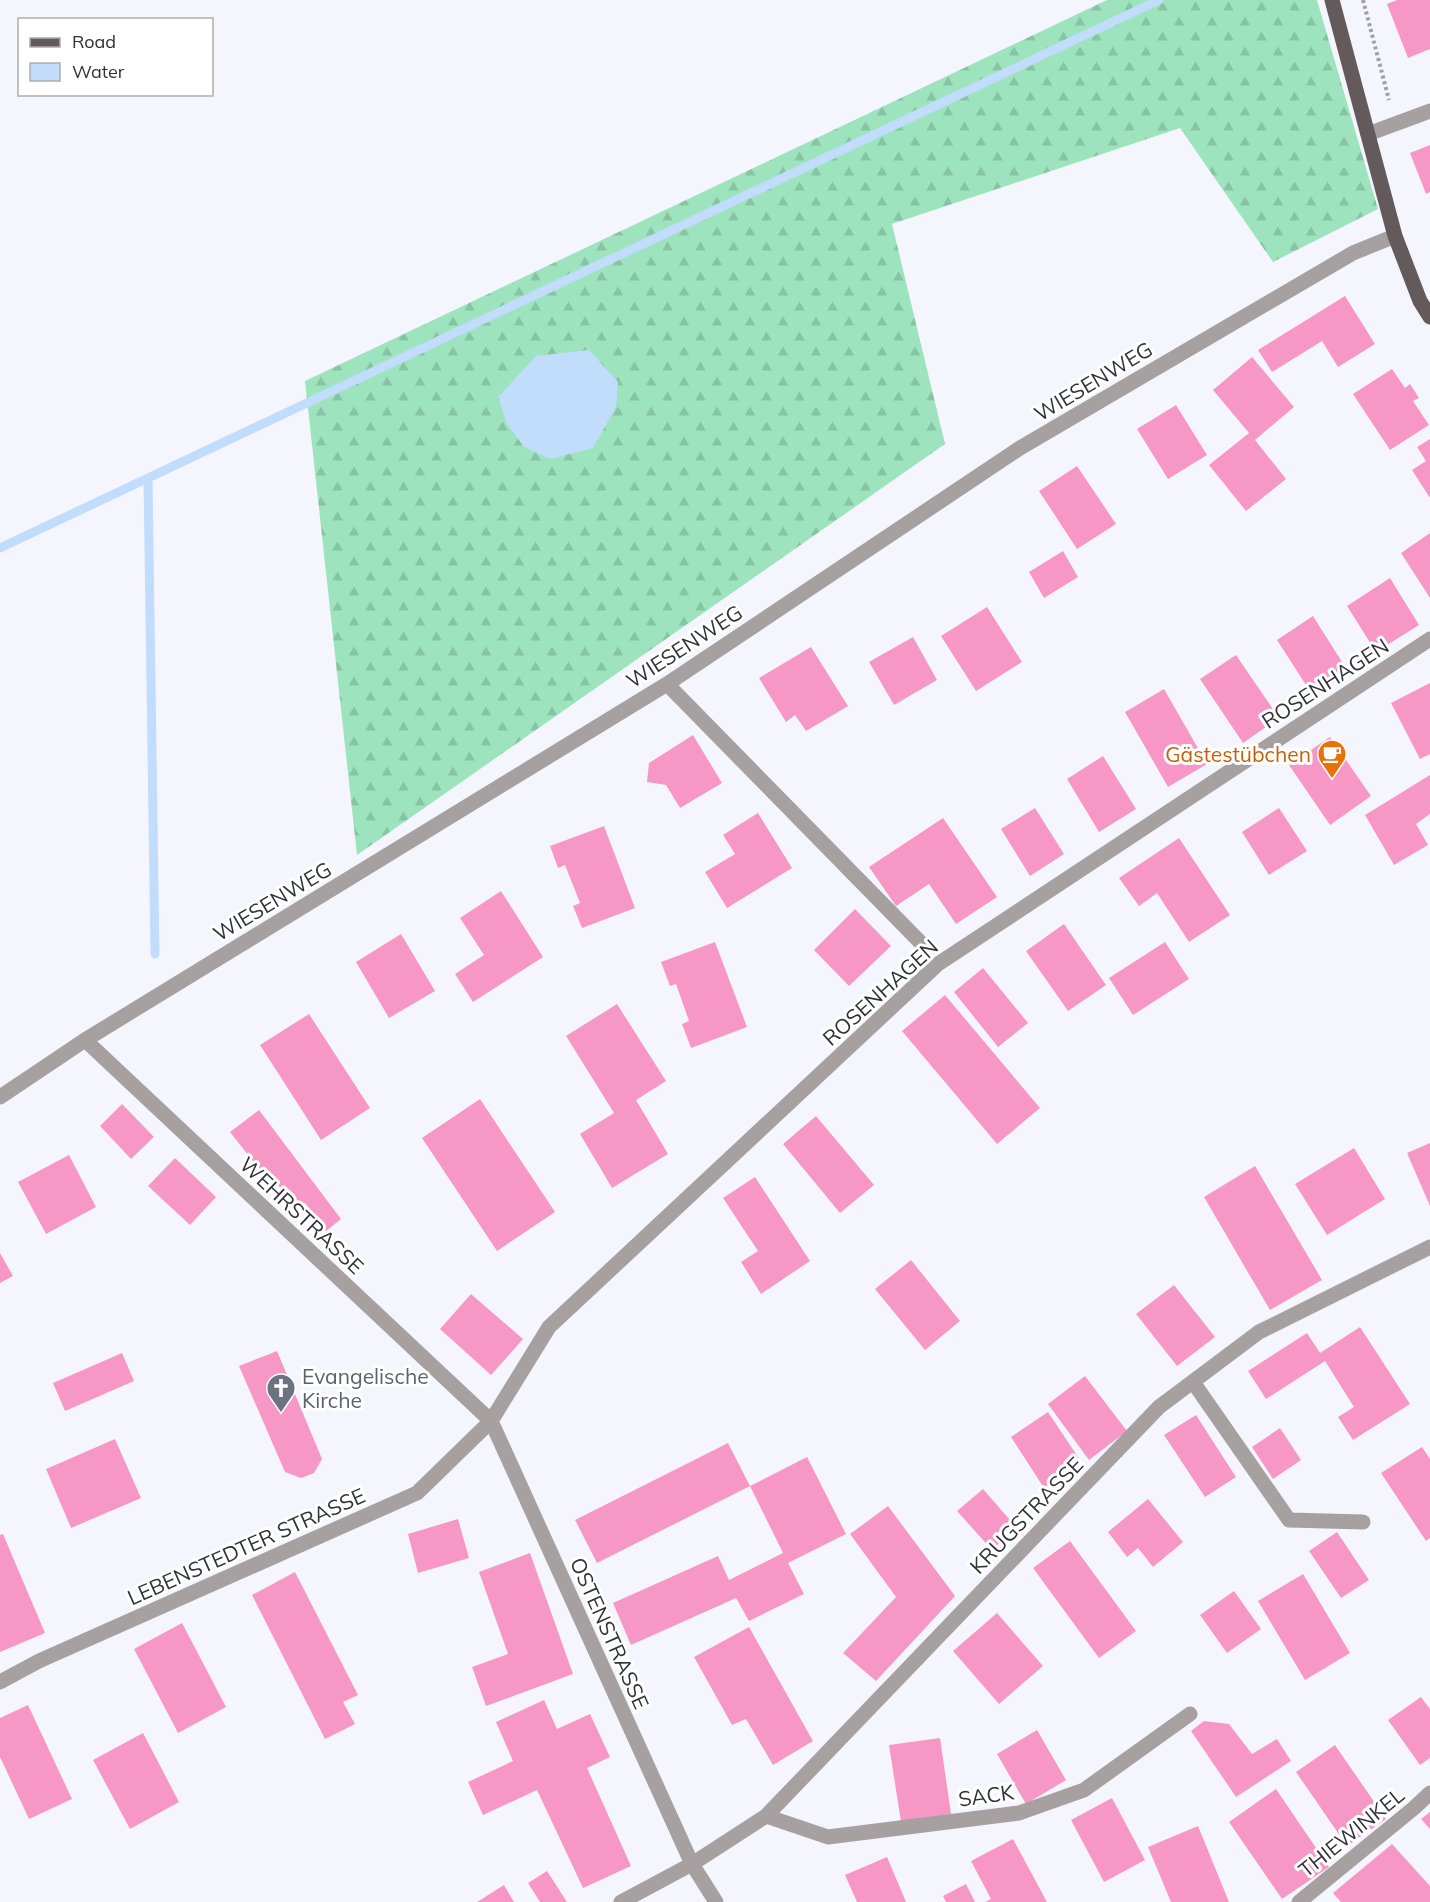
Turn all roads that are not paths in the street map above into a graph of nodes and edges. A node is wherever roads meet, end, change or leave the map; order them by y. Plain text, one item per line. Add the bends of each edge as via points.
1 (1332, 0) edge
2 (1430, 111) edge
3 (1368, 134) junction
4 (1395, 236) junction
5 (1430, 317) edge
6 (1430, 639) edge
7 (667, 684) junction
8 (921, 944) dead end
9 (85, 1040) junction
10 (0, 1097) edge
11 (1430, 1247) edge
12 (1193, 1382) junction
13 (491, 1420) junction
14 (1363, 1522) dead end
15 (0, 1682) edge
16 (1190, 1714) dead end
17 (1430, 1793) edge
18 (766, 1816) junction
19 (692, 1864) junction
20 (621, 1902) edge
21 (716, 1902) edge
22 (1299, 1902) edge

1 - 3 main road
2 - 3 street
3 - 4 main road
4 - 5 main road
4 - 7 street, WIESENWEG via 1353,252 1020,448
6 - 13 street, ROSENHAGEN via 938,964 549,1327
7 - 8 street
7 - 9 street, WIESENWEG
9 - 10 street, WIESENWEG
9 - 13 street, WEHRSTRASSE
11 - 12 street, KRUGSTRASSE via 1259,1332
12 - 14 street via 1289,1520
12 - 18 street, KRUGSTRASSE via 1159,1407
13 - 15 street, LEBENSTEDTER STRASSE via 417,1493 39,1661
13 - 19 street, OSTENSTRASSE
16 - 18 street, SACK via 1084,1790 1019,1813 828,1837
17 - 22 street, THIEWINKEL
18 - 19 street, KRUGSTRASSE
19 - 20 street
19 - 21 street, OSTENSTRASSE

